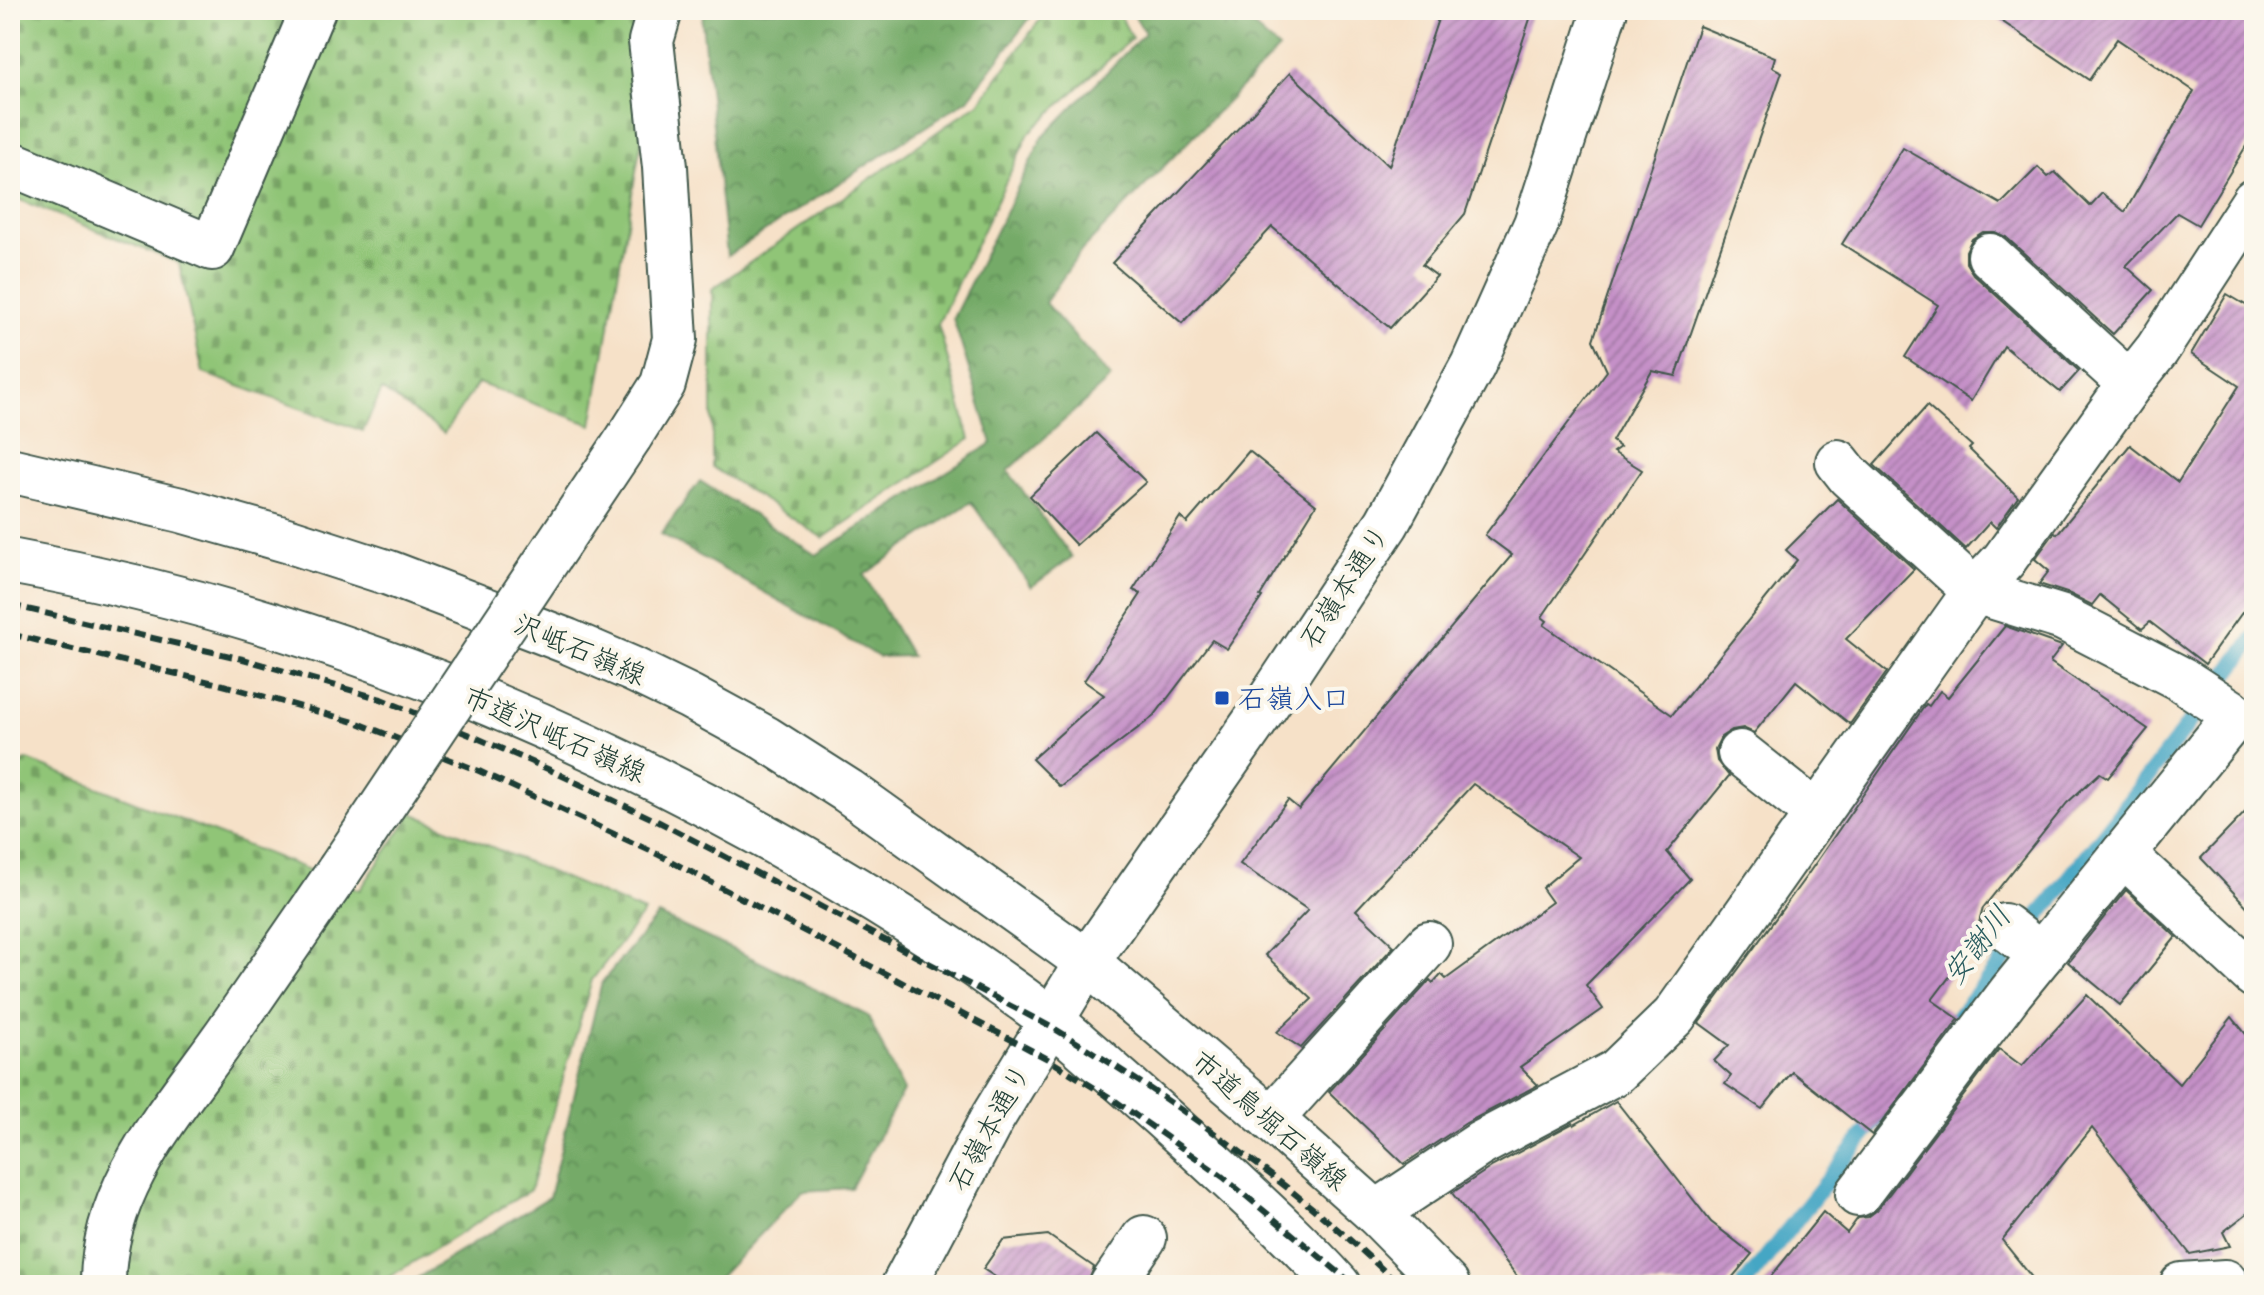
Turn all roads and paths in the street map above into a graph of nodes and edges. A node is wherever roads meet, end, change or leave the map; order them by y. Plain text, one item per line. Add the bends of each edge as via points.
1 (313, 10) edge
2 (660, 10) edge
3 (1605, 10) edge
4 (10, 163) edge
5 (2254, 201) edge
6 (1990, 256) dead end
7 (2130, 384) junction
8 (1838, 462) dead end
9 (10, 470) edge
10 (10, 561) edge
11 (1975, 591) junction
12 (2242, 709) edge
13 (1740, 753) dead end
14 (1817, 814) junction
15 (2123, 854) junction
16 (2004, 926) dead end
17 (1429, 944) dead end
18 (2041, 955) junction
19 (1087, 962) junction
20 (2254, 975) edge
21 (1051, 1020) junction
22 (1271, 1119) junction
23 (1858, 1194) dead end
24 (1376, 1213) junction
25 (1144, 1238) dead end
26 (103, 1285) edge
27 (904, 1285) edge
28 (1112, 1285) edge
29 (1338, 1285) edge
30 (1447, 1285) edge
31 (2182, 1285) edge
32 (2227, 1285) edge

1 - 4 street via 212,248
2 - 26 street, bridge via 651,41 675,339 663,384 339,871 137,1162 112,1218
3 - 19 street, 石嶺本通り via 1536,224 1473,365 1387,523
5 - 7 street
6 - 7 street
7 - 11 street via 2004,560
8 - 11 street
9 - 19 street, 沢岻石嶺線 via 290,541 404,579 632,669 777,745
10 - 21 street, 市道沢岻石嶺線 via 154,591 342,646 602,752 821,868 958,952
11 - 12 street via 2063,618
11 - 14 street
12 - 15 street
13 - 14 street
14 - 24 street via 1674,1016 1616,1072 1480,1144
15 - 18 street
15 - 20 street
16 - 18 street
17 - 22 street
18 - 23 street
19 - 21 street, 石嶺本通り
19 - 22 street, 市道鳥堀石嶺線
21 - 27 street, 石嶺本通り
21 - 29 street via 1185,1138
22 - 24 street, 市道鳥堀石嶺線
24 - 30 street, 市道鳥堀石嶺線
25 - 28 street
31 - 32 street

